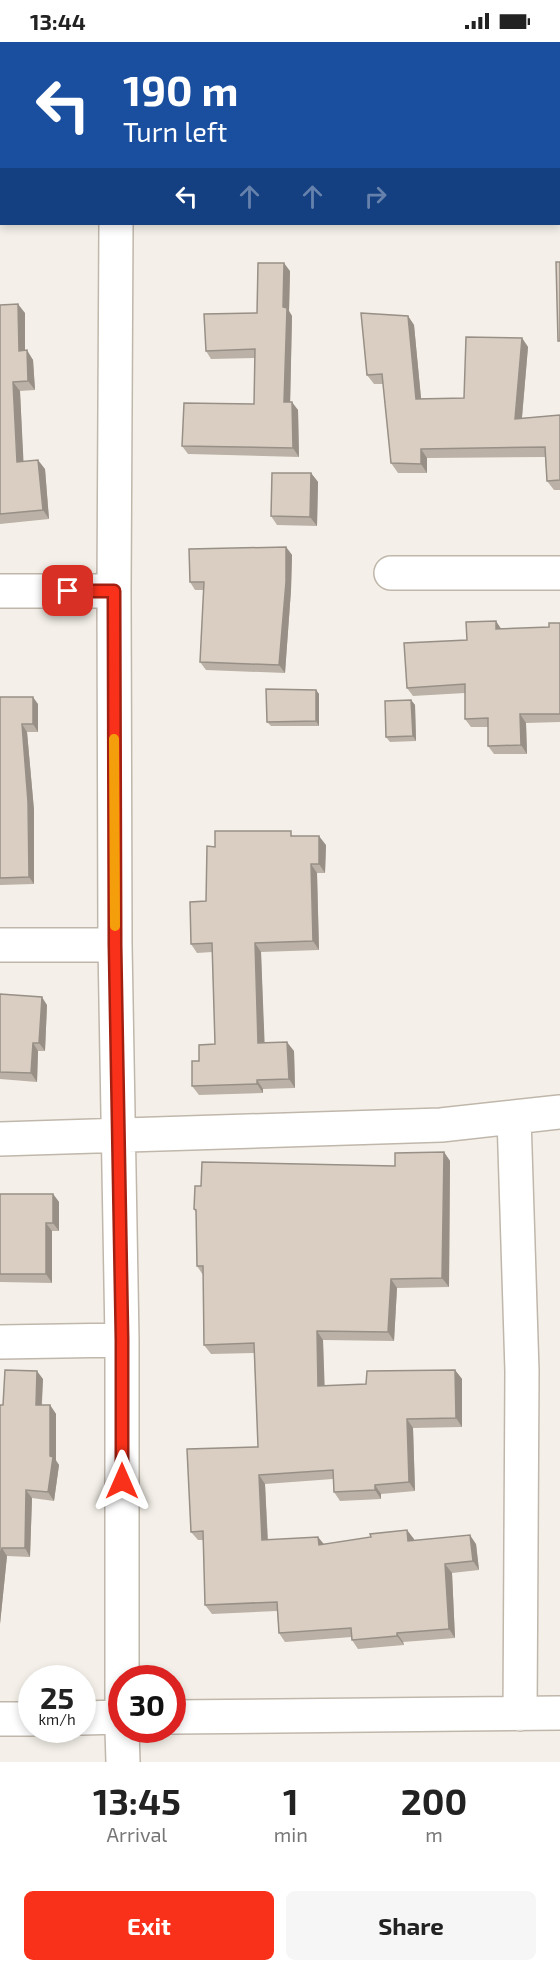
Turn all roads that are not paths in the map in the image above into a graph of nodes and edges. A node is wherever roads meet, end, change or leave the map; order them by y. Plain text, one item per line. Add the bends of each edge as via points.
1 (116, 225) edge
2 (391, 573) dead end
3 (560, 573) edge
4 (0, 591) edge
5 (114, 591) junction
6 (0, 945) edge
7 (115, 945) junction
8 (560, 1112) edge
9 (514, 1117) junction
10 (119, 1136) junction
11 (0, 1139) edge
12 (122, 1340) junction
13 (0, 1342) edge
14 (121, 1665) edge
15 (520, 1713) junction
16 (560, 1713) edge
17 (186, 1717) edge
18 (0, 1719) edge
19 (18, 1719) edge
20 (122, 1743) edge
21 (123, 1762) edge

1 - 5 street
2 - 3 street
4 - 5 street
5 - 7 street
6 - 7 street
7 - 10 street
8 - 9 street
9 - 10 street via 441,1125
9 - 15 street via 522,1371
10 - 11 street
10 - 12 street
12 - 13 street
12 - 14 street
15 - 16 street
15 - 17 street
18 - 19 street
20 - 21 street

